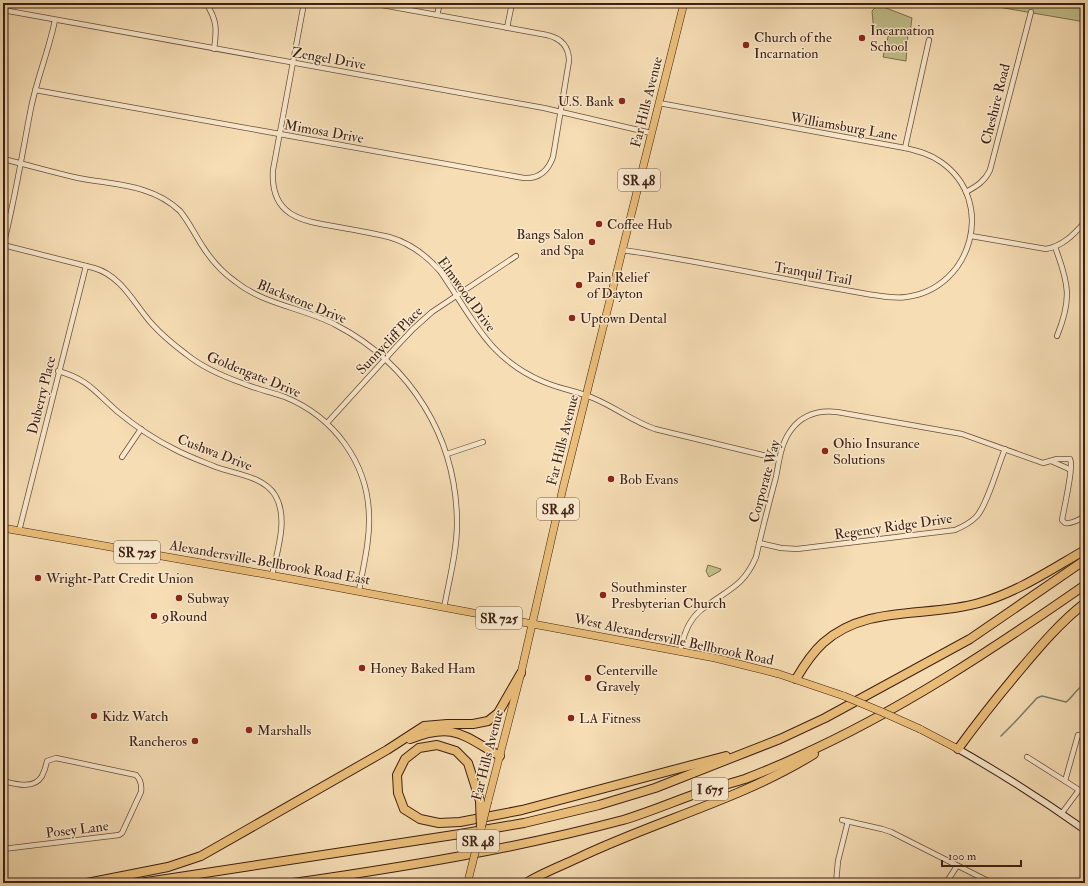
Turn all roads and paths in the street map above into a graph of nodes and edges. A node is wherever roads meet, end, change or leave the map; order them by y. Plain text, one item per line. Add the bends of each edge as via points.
1 (206, 3) edge
2 (304, 3) edge
3 (371, 3) edge
4 (440, 3) edge
5 (512, 3) edge
6 (684, 3) edge
7 (3, 10) edge
8 (1031, 12) dead end
9 (437, 15) junction
10 (55, 20) junction
11 (507, 28) junction
12 (929, 40) dead end
13 (214, 49) junction
14 (293, 63) junction
15 (35, 90) junction
16 (658, 102) junction
17 (561, 112) junction
18 (651, 133) junction
19 (280, 134) junction
20 (905, 148) junction
21 (3, 159) edge
22 (21, 164) junction
23 (966, 192) junction
24 (1085, 222) edge
25 (971, 236) junction
26 (3, 245) edge
27 (1056, 247) junction
28 (622, 250) junction
29 (516, 256) dead end
30 (86, 266) junction
31 (456, 295) junction
32 (1057, 336) dead end
33 (386, 359) junction
34 (58, 371) junction
35 (587, 395) junction
36 (327, 423) junction
37 (141, 430) junction
38 (483, 442) dead end
39 (1005, 449) junction
40 (446, 454) junction
41 (122, 457) dead end
42 (780, 459) junction
43 (1051, 461) junction
44 (1070, 470) junction
45 (1085, 516) edge
46 (3, 528) edge
47 (19, 530) junction
48 (759, 543) junction
49 (1085, 550) edge
50 (1085, 560) edge
51 (272, 576) junction
52 (1085, 585) edge
53 (359, 591) junction
54 (1085, 602) edge
55 (444, 608) junction
56 (532, 624) junction
57 (680, 651) junction
58 (521, 673) junction
59 (796, 679) junction
60 (852, 730) junction
61 (1085, 735) edge
62 (393, 746) junction
63 (754, 749) junction
64 (958, 749) junction
65 (500, 756) junction
66 (1027, 756) dead end
67 (1065, 780) junction
68 (3, 781) edge
69 (484, 801) junction
70 (1062, 814) junction
71 (842, 820) dead end
72 (848, 821) junction
73 (481, 827) joint
74 (1085, 830) edge
75 (3, 849) edge
76 (957, 866) junction
77 (467, 882) edge
78 (87, 883) edge
79 (140, 883) edge
80 (293, 883) edge
81 (526, 883) edge
82 (836, 883) edge
83 (946, 883) edge
84 (992, 883) edge

1 - 13 street via 215,18
2 - 14 street, Elmwood Drive
3 - 9 street, Mimosa Drive
4 - 9 street
5 - 11 street
6 - 16 main road, Far Hills Avenue / SR 48
7 - 10 street, Zengel Drive
8 - 23 street, Cheshire Road via 990,170 979,185
9 - 11 street, Mimosa Drive
10 - 13 street, Zengel Drive
10 - 15 street
11 - 17 street, Mimosa Drive via 553,37 565,45 569,61
12 - 20 street
13 - 14 street, Zengel Drive
14 - 17 street, Zengel Drive
14 - 19 street, Elmwood Drive
15 - 19 street, Mimosa Drive
15 - 22 street
16 - 18 main road, Far Hills Avenue / SR 48
16 - 20 street, Williamsburg Lane
17 - 18 street, Zengel Drive
17 - 19 street, Mimosa Drive via 550,164 540,175 530,178
18 - 28 main road, Far Hills Avenue / SR 48
19 - 31 street, Elmwood Drive via 272,181 276,196 286,210 305,221 399,240 415,248 434,263
20 - 23 street, Williamsburg Lane via 926,154 941,162 956,176
21 - 22 street, Blackstone Drive
22 - 26 street
22 - 33 street, Blackstone Drive via 144,190 160,196 180,211 211,258 238,284 265,299 334,324 367,343
23 - 25 street, Williamsburg Lane via 971,208
24 - 27 street via 1067,241
25 - 27 street via 1040,249
25 - 28 street, Tranquil Trail via 961,262 946,279 932,290 898,298
26 - 30 street, Goldengate Drive
27 - 32 street via 1068,291 1066,310
28 - 35 main road, Far Hills Avenue / SR 48
29 - 31 street, Sunnycliff Place
30 - 34 street, Duberry Place
30 - 36 street, Goldengate Drive via 114,278 160,333 200,364 234,380 285,397
31 - 33 street, Sunnycliff Place via 432,312
31 - 35 street, Elmwood Drive via 487,341 511,364 544,382
33 - 36 street, Sunnycliff Place
33 - 40 street, Blackstone Drive via 423,403 436,426
34 - 37 street, Cushwa Drive via 81,380
34 - 47 street, Duberry Place
35 - 42 street, Elmwood Drive via 655,429
35 - 56 main road, Far Hills Avenue / SR 48
36 - 53 street, Goldengate Drive via 342,439 355,460 367,495 369,527
37 - 41 street
37 - 51 street, Cushwa Drive via 196,459 256,480 273,493 279,503 282,518
38 - 40 street
39 - 42 street, Corporate Way via 962,434 830,411 806,417 795,425 786,438
39 - 43 street, Corporate Way via 1043,463
39 - 48 street, Regency Ridge Drive via 982,509 976,518 955,530 797,549
40 - 55 street, Blackstone Drive via 455,491 457,524 455,553
42 - 48 street, Corporate Way
43 - 44 street
43 - 44 street via 1070,458
44 - 45 street via 1062,520 1065,523 1075,522
46 - 47 main road, Alexandersville-Bellbrook Road East / SR 725
47 - 51 main road, Alexandersville-Bellbrook Road East / SR 725
48 - 57 street, Corporate Way via 752,566 744,579 694,617 686,630
49 - 59 highway via 1032,581 997,597 962,607 877,616 856,622 822,644
50 - 63 highway, I 675 via 1011,612 958,645 825,718
51 - 53 main road, Alexandersville-Bellbrook Road East / SR 725
52 - 60 highway, I 675 via 931,687
53 - 55 main road, Alexandersville-Bellbrook Road East / SR 725
54 - 64 highway via 1042,644
55 - 56 main road, Alexandersville-Bellbrook Road East / SR 725
56 - 57 main road, West Alexandersville Bellbrook Road
56 - 58 main road, Far Hills Avenue / SR 48
57 - 59 main road, West Alexandersville Bellbrook Road
58 - 62 highway via 498,713 488,721 424,726
58 - 65 main road, Far Hills Avenue / SR 48
59 - 64 main road, West Alexandersville Bellbrook Road, bridge via 882,712
60 - 80 highway, I 675 via 798,757 746,778 625,819 487,852
60 - 81 highway via 794,767 604,846
61 - 67 street via 1078,735
62 - 65 highway via 429,733 446,731 464,735
62 - 78 highway via 201,856 168,867
63 - 69 highway via 522,810 460,822 439,823 420,820 404,810 398,793 397,775 405,759 419,748 437,745 456,751 468,763
63 - 79 highway, I 675 via 655,788 524,823
64 - 70 main road, West Alexandersville Bellbrook Road via 996,770
65 - 69 main road, Far Hills Avenue / SR 48
66 - 67 street
67 - 70 street via 1079,790
68 - 75 street, Posey Lane via 22,785 38,781 47,761 56,758 136,775 141,782 141,792 119,835
69 - 73 highway, bridge
70 - 74 main road, West Alexandersville Bellbrook Road
71 - 72 street
72 - 76 street via 886,831
72 - 82 street via 838,862
73 - 77 main road, SR 48, bridge
76 - 83 street
76 - 84 street

